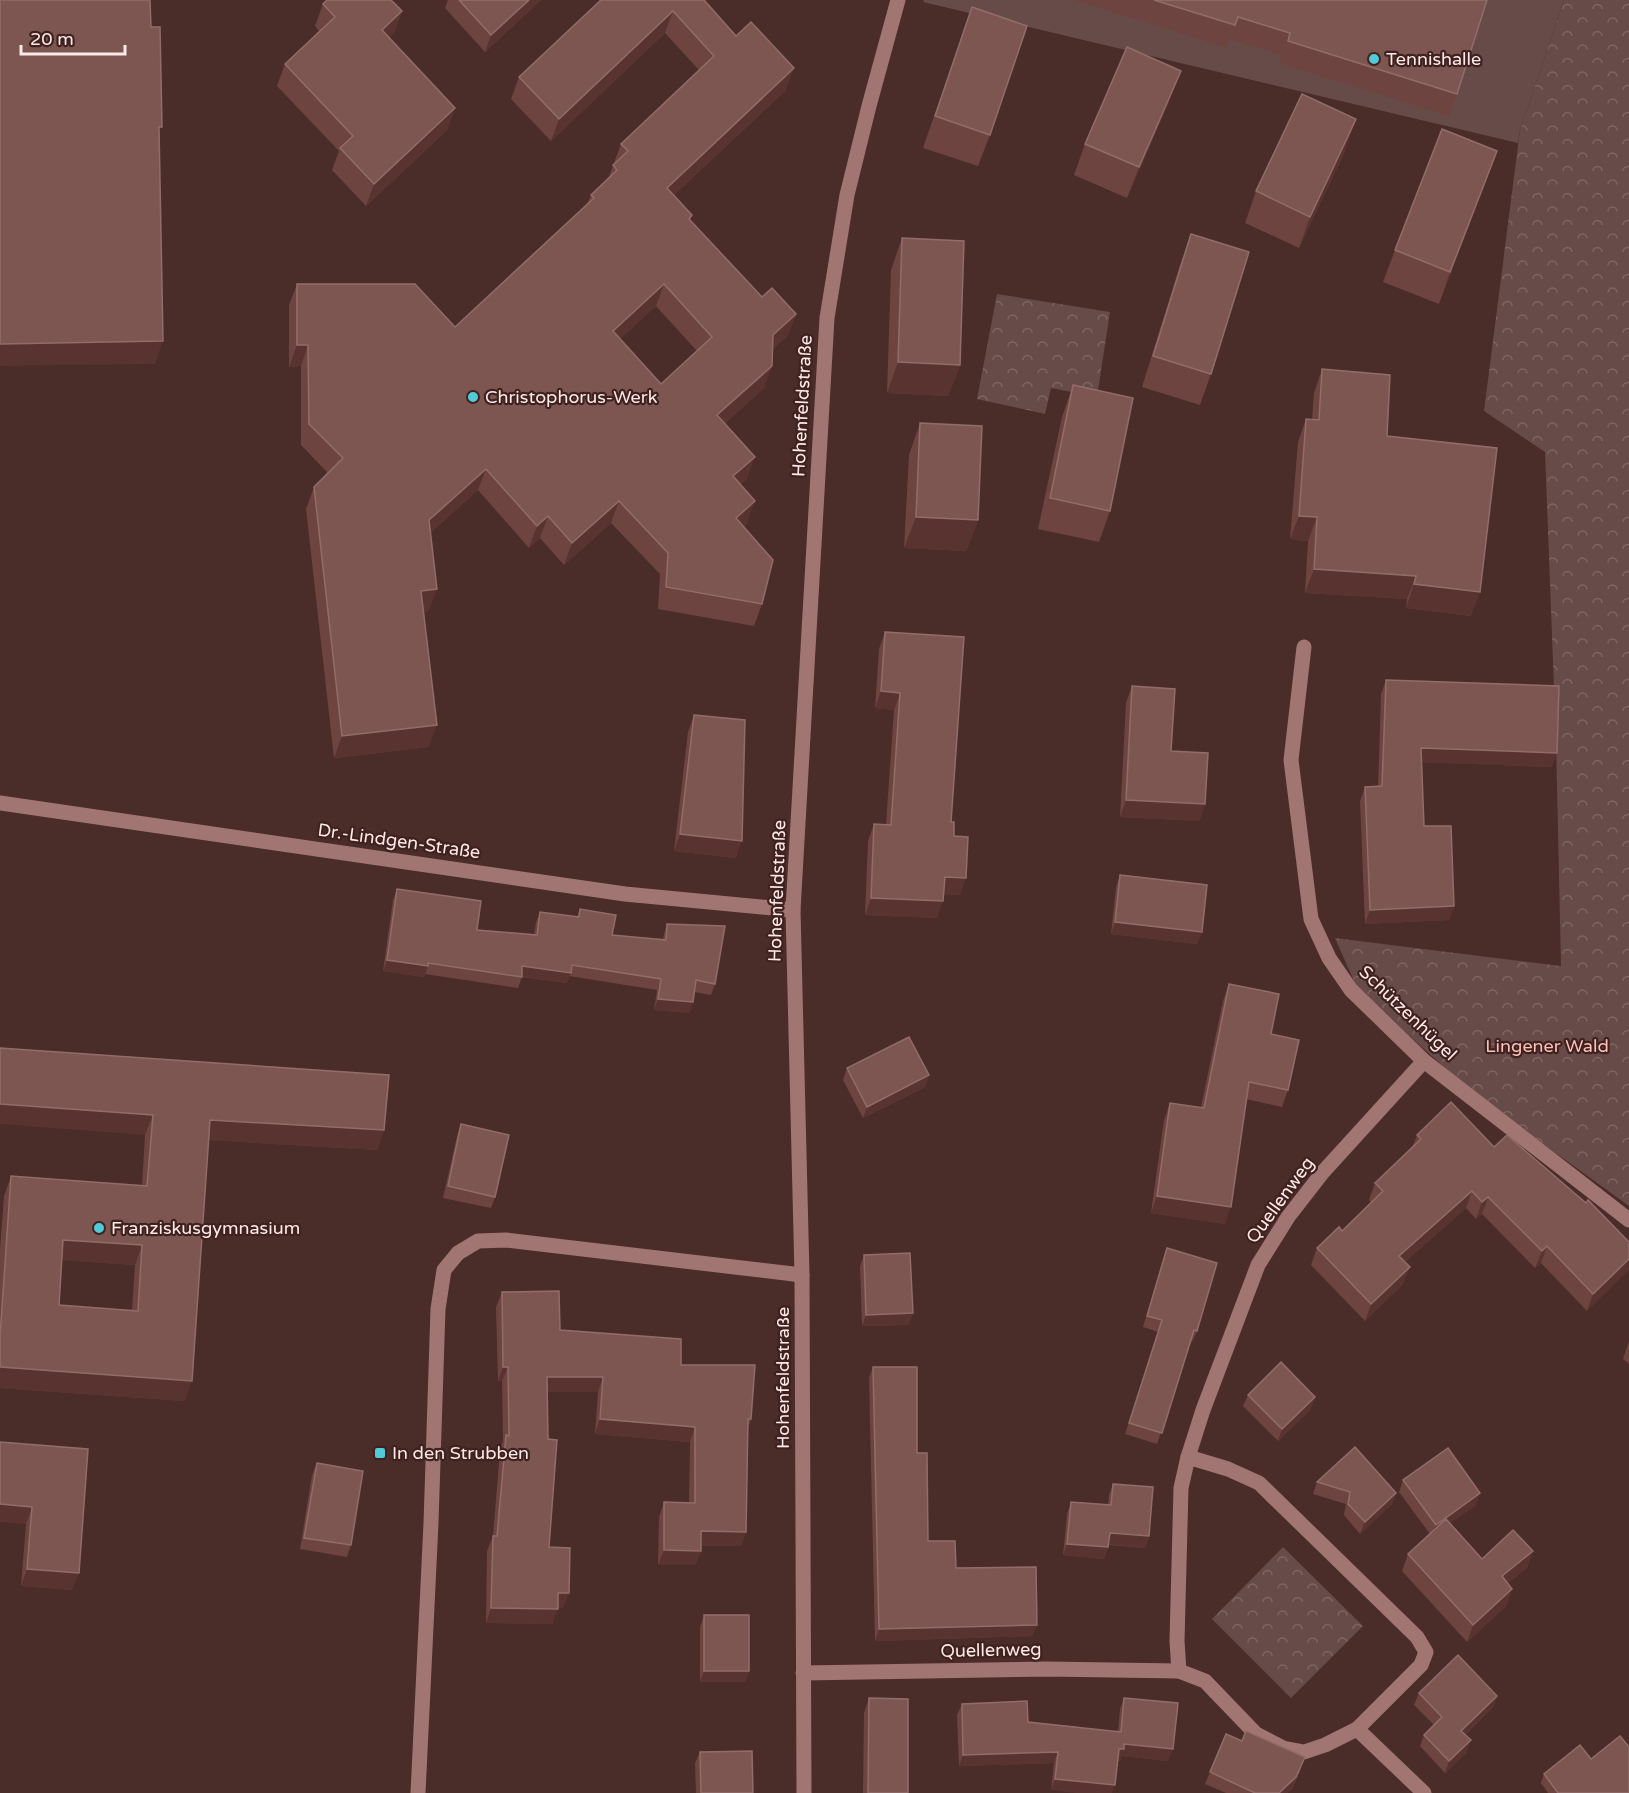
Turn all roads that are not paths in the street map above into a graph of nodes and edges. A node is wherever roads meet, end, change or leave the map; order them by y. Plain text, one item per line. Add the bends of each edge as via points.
1 (898, 0) edge
2 (1304, 647) dead end
3 (0, 803) edge
4 (793, 910) junction
5 (1424, 1061) junction
6 (1629, 1220) edge
7 (802, 1275) junction
8 (1188, 1457) junction
9 (1179, 1671) junction
10 (803, 1673) junction
11 (1357, 1729) junction
12 (418, 1793) edge
13 (804, 1793) edge
14 (1424, 1793) edge

1 - 4 street, Hohenfeldstraße via 847,195 827,318
2 - 5 street, Schützenhügel via 1291,760 1311,919 1329,958 1351,990
3 - 4 street, Dr.-Lindgen-Straße via 625,894
4 - 7 street, Hohenfeldstraße
5 - 6 street, Schützenhügel
5 - 8 street, Quellenweg via 1323,1172 1258,1265
7 - 10 street, Hohenfeldstraße
7 - 12 street via 506,1240 478,1241 458,1252 444,1270 438,1309
8 - 9 street, Quellenweg via 1181,1488
8 - 11 street, Quellenweg via 1259,1483 1417,1637 1426,1652 1420,1665
9 - 10 street, Quellenweg
9 - 11 street, Quellenweg via 1204,1681 1256,1734 1282,1748 1304,1752
10 - 13 street, Hohenfeldstraße
11 - 14 street

